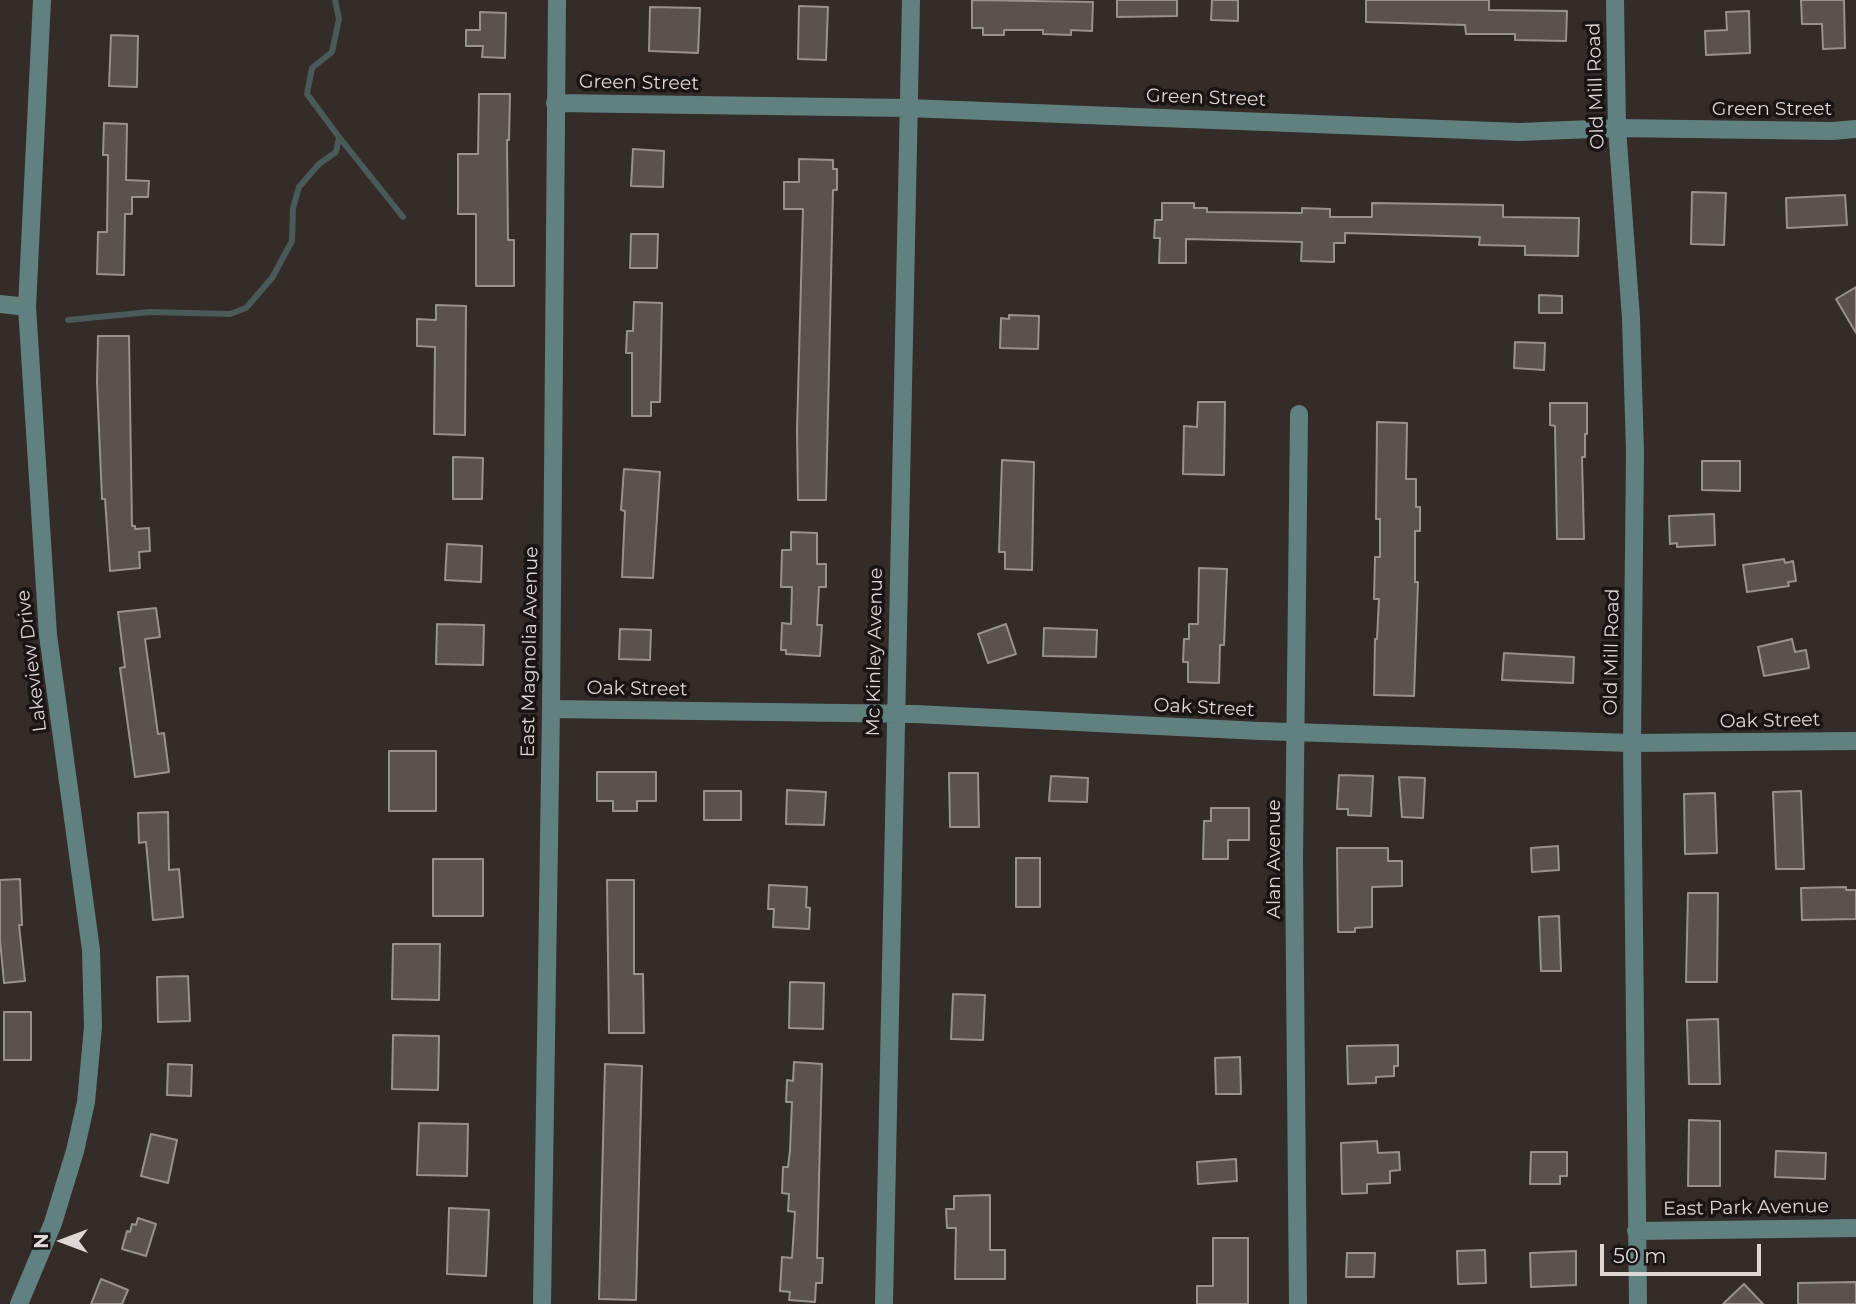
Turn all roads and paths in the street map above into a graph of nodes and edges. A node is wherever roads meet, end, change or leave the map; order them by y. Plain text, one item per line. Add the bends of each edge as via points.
1 (41, 0) edge
2 (556, 0) edge
3 (911, 0) edge
4 (1615, 0) edge
5 (555, 103) junction
6 (908, 108) junction
7 (1617, 128) junction
8 (1856, 129) edge
9 (0, 304) edge
10 (27, 307) junction
11 (1299, 414) dead end
12 (551, 709) junction
13 (894, 713) junction
14 (1297, 733) junction
15 (1856, 741) edge
16 (1632, 743) junction
17 (1856, 1228) edge
18 (1636, 1231) junction
19 (19, 1304) edge
20 (542, 1304) edge
21 (884, 1304) edge
22 (1298, 1304) edge
23 (1639, 1304) edge

1 - 10 street, Lakeview Drive
2 - 5 street, East Magnolia Avenue
3 - 6 street, Mc Kinley Avenue
4 - 7 street, Old Mill Road
5 - 6 street, Green Street
5 - 12 street, East Magnolia Avenue
6 - 7 street, Green Street via 1518,131
6 - 13 street, Mc Kinley Avenue
7 - 8 street, Green Street
7 - 16 street, Old Mill Road via 1635,452
9 - 10 street
10 - 19 street, Lakeview Drive via 48,635 91,950 93,1027 86,1102 75,1151 53,1223
11 - 14 street, Alan Avenue
12 - 13 street, Oak Street
12 - 20 street, East Magnolia Avenue
13 - 14 street, Oak Street
13 - 21 street, Mc Kinley Avenue
14 - 16 street, Oak Street
14 - 22 street, Alan Avenue
15 - 16 street, Oak Street
16 - 18 street, Old Mill Road
17 - 18 street, East Park Avenue
18 - 23 street, Old Mill Road

